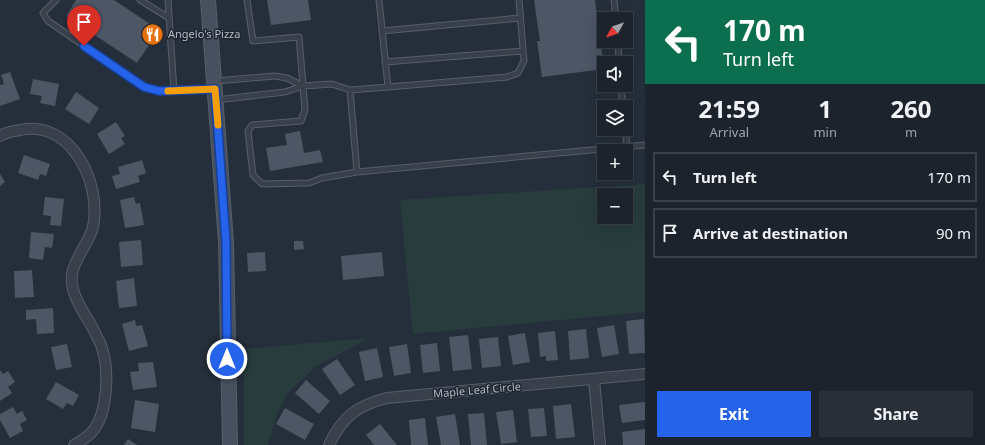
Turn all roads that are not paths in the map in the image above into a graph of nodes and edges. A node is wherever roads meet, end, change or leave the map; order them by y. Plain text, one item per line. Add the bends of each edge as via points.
1 (56, 0) edge
2 (140, 0) edge
3 (168, 0) edge
4 (208, 0) edge
5 (247, 0) edge
6 (379, 0) edge
7 (519, 0) edge
8 (614, 0) edge
9 (615, 12) edge
10 (169, 18) junction
11 (520, 18) junction
12 (382, 31) junction
13 (523, 51) junction
14 (385, 62) junction
15 (303, 86) junction
16 (388, 87) junction
17 (215, 90) junction
18 (350, 90) junction
19 (174, 91) junction
20 (0, 136) edge
21 (645, 145) edge
22 (633, 146) edge
23 (597, 149) edge
24 (357, 172) junction
25 (645, 374) edge
26 (594, 379) junction
27 (74, 445) edge
28 (230, 445) edge
29 (329, 445) edge
30 (600, 445) edge

1 - 19 lane via 43,13 48,21 144,87
2 - 10 lane
3 - 10 lane
4 - 17 main road
5 - 15 lane via 253,41 299,37
6 - 12 lane
7 - 11 lane
8 - 9 lane
10 - 19 lane
11 - 12 lane
11 - 13 lane
12 - 14 lane
13 - 14 lane
13 - 16 lane via 524,61 518,73 507,77
14 - 16 lane
15 - 17 lane via 285,92
15 - 17 lane via 287,78 275,76
15 - 18 lane via 332,84
15 - 24 lane via 305,110 301,121 252,126 248,131 253,175 262,184 309,182
16 - 18 lane
17 - 19 lane
17 - 28 main road via 226,242
18 - 24 lane
20 - 27 street via 26,129 44,129 56,135 78,156 88,173 93,193 93,228 72,274 73,289 78,304 89,320 104,352 107,390 102,416 95,430
21 - 22 lane
23 - 24 lane
25 - 26 street, Maple Leaf Circle
26 - 29 street, Maple Leaf Circle via 374,401 344,420
26 - 30 street

